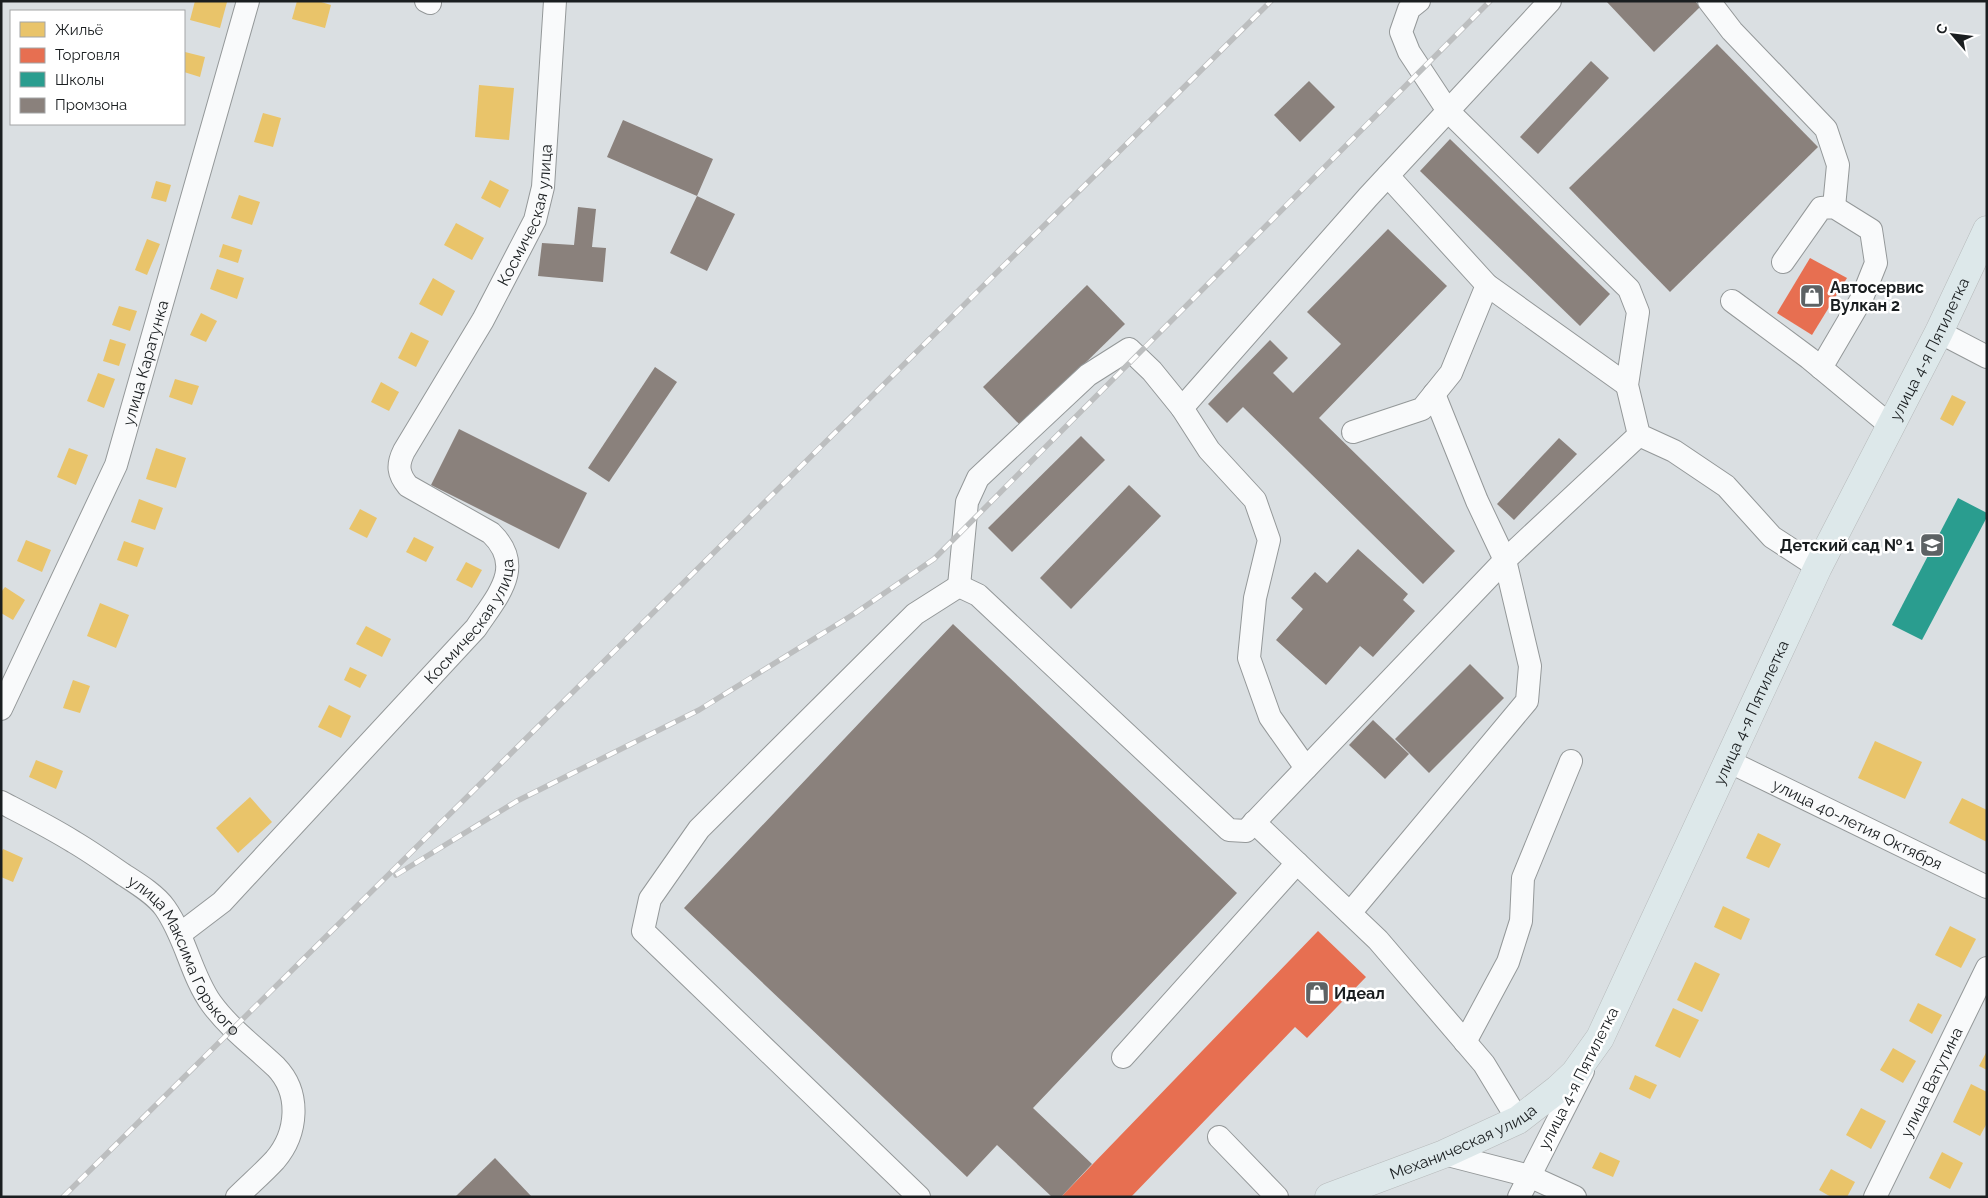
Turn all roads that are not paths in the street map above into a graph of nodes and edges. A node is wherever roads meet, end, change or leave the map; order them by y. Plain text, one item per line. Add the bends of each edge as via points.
1 (248, 1) edge
2 (555, 1) edge
3 (1419, 1) edge
4 (1550, 1) edge
5 (1709, 1) edge
6 (1448, 111) junction
7 (1388, 176) junction
8 (1834, 207) junction
9 (1987, 230) edge
10 (1783, 262) dead end
11 (1487, 285) junction
12 (1732, 301) dead end
13 (1939, 332) junction
14 (1987, 357) edge
15 (1821, 368) junction
16 (1627, 386) junction
17 (1434, 394) junction
18 (1182, 408) junction
19 (1890, 426) junction
20 (1353, 432) dead end
21 (1639, 435) junction
22 (1506, 560) junction
23 (1818, 567) junction
24 (959, 586) junction
25 (1, 709) edge
26 (1571, 761) dead end
27 (1728, 761) junction
28 (1306, 768) junction
29 (1, 802) edge
30 (1254, 822) junction
31 (1297, 863) junction
32 (1987, 887) edge
33 (1350, 913) junction
34 (180, 934) junction
35 (1987, 968) edge
36 (1600, 1038) junction
37 (1465, 1042) junction
38 (1123, 1057) dead end
39 (1518, 1120) junction
40 (1220, 1137) dead end
41 (1444, 1154) junction
42 (1530, 1176) junction
43 (237, 1197) edge
44 (919, 1197) edge
45 (1277, 1197) edge
46 (1328, 1197) edge
47 (1519, 1197) edge
48 (1574, 1197) edge
49 (1875, 1197) edge

1 - 25 street, улица Каратунка via 116,465
2 - 34 street, Космическая улица via 543,187 535,220 483,320 400,458 398,468 408,486 492,533 502,543 508,574 476,628 222,902
3 - 6 street via 1409,10 1401,32 1409,52
4 - 6 street
5 - 8 street via 1732,31 1826,130 1838,165
6 - 7 street
6 - 16 street via 1629,288 1638,312
7 - 11 street
7 - 18 street
8 - 10 street via 1821,208
8 - 15 street via 1871,230 1876,263 1862,298
9 - 13 main road, улица 4-я Пятилетка
11 - 16 street
11 - 17 street via 1451,373
12 - 15 street
13 - 14 street
13 - 19 main road, улица 4-я Пятилетка
15 - 19 street
16 - 21 street
17 - 20 street via 1422,409
17 - 22 street via 1477,501
18 - 24 street via 1129,349 1088,375 978,478 967,502
18 - 28 street via 1209,450 1255,500 1269,540 1255,598 1249,658 1270,716
19 - 23 main road, улица 4-я Пятилетка
21 - 22 street
21 - 23 street via 1674,451 1726,486 1772,537
22 - 28 street
22 - 33 street via 1530,666 1527,701
23 - 27 main road, улица 4-я Пятилетка
24 - 30 street via 978,595 1229,830 1246,831
24 - 44 street via 915,614 699,829 650,899 643,931
26 - 37 street via 1523,878 1521,921 1508,962
27 - 32 street, улица 40-летия Октября
27 - 36 main road, улица 4-я Пятилетка
28 - 30 street
29 - 34 street, улица Максима Горького via 75,842 138,884 164,907
30 - 31 street
31 - 33 street
31 - 38 street
33 - 37 street via 1378,940
34 - 43 street, улица Максима Горького via 212,1004 278,1069 293,1098 294,1117 289,1136 276,1159
35 - 49 street, улица Ватутина
36 - 39 main road, Механическая улица via 1575,1073
36 - 42 street, улица 4-я Пятилетка
37 - 39 street via 1484,1064
39 - 41 main road, Механическая улица
40 - 45 street
41 - 42 street
41 - 46 main road, Механическая улица
42 - 47 street, улица 4-я Пятилетка
42 - 48 street

